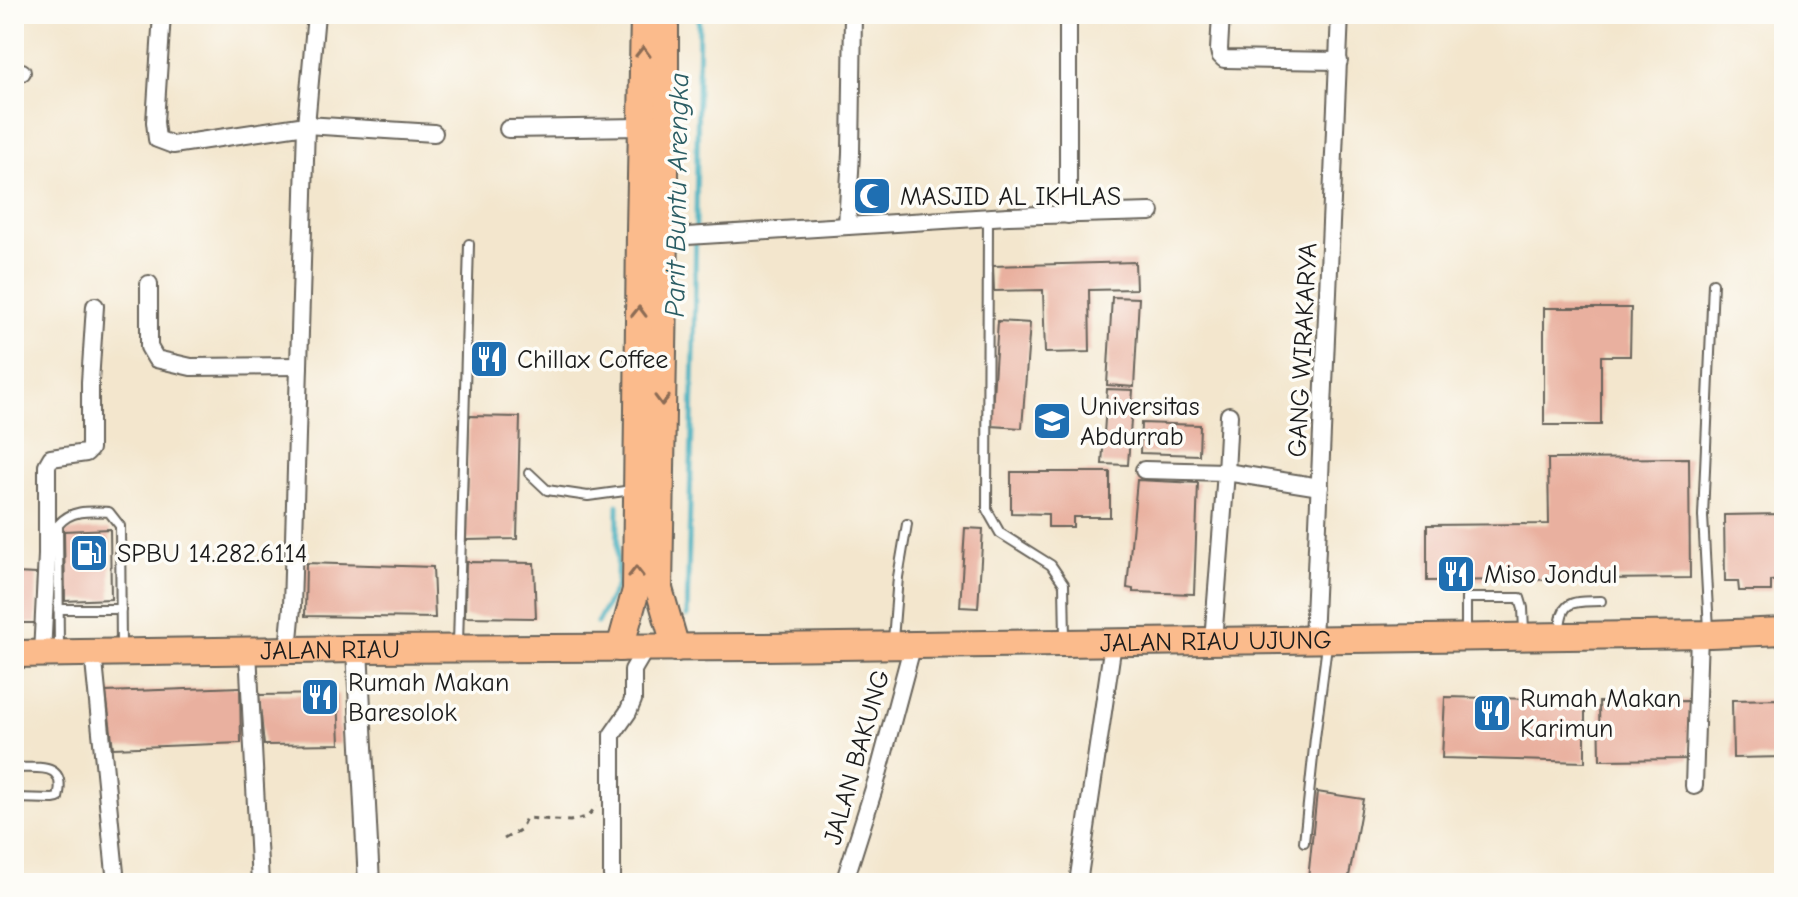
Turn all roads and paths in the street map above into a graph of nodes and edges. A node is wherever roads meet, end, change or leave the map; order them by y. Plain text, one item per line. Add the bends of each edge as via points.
1 (162, 14) edge
2 (316, 14) edge
3 (644, 14) edge
4 (665, 14) edge
5 (853, 14) edge
6 (1068, 14) edge
7 (1221, 14) edge
8 (1340, 14) edge
9 (1339, 61) junction
10 (306, 125) junction
11 (641, 127) junction
12 (508, 129) dead end
13 (434, 133) dead end
14 (1151, 212) dead end
15 (1068, 215) junction
16 (988, 217) junction
17 (847, 226) junction
18 (676, 234) junction
19 (469, 244) dead end
20 (1713, 283) dead end
21 (149, 284) dead end
22 (95, 306) dead end
23 (299, 366) junction
24 (1229, 415) dead end
25 (1144, 470) dead end
26 (1226, 472) junction
27 (529, 473) dead end
28 (1320, 487) junction
29 (636, 489) junction
30 (907, 524) dead end
31 (1601, 601) dead end
32 (58, 609) junction
33 (121, 609) junction
34 (1784, 631) edge
35 (1704, 634) junction
36 (1560, 636) junction
37 (1466, 637) junction
38 (1524, 637) junction
39 (1321, 640) junction
40 (1213, 641) junction
41 (1065, 643) junction
42 (1113, 643) junction
43 (903, 645) junction
44 (620, 648) junction
45 (646, 648) junction
46 (676, 648) junction
47 (357, 649) junction
48 (458, 649) junction
49 (288, 650) junction
50 (248, 651) junction
51 (93, 652) junction
52 (121, 652) junction
53 (51, 653) junction
54 (14, 654) edge
55 (14, 768) edge
56 (1694, 786) dead end
57 (14, 798) edge
58 (613, 803) junction
59 (504, 839) dead end
60 (1304, 842) dead end
61 (612, 876) dead end
62 (116, 883) edge
63 (260, 883) edge
64 (369, 883) edge
65 (844, 883) edge
66 (1078, 883) edge

1 - 10 street via 157,139 173,145
2 - 10 street
11 -> 3 main road
4 - 18 main road
5 - 17 street
6 - 15 street
7 - 9 street via 1219,50 1224,59
8 - 9 street, GANG WIRAKARYA
9 - 28 street, GANG WIRAKARYA
10 - 13 street
10 - 23 street
11 - 12 street
29 -> 11 main road
14 - 15 street
15 - 16 street
16 - 17 street
16 - 41 lane via 987,510 1000,533 1051,565 1064,584
17 - 18 street
18 -> 46 main road via 659,589
19 - 48 lane
20 - 35 lane via 1703,516
21 - 23 street via 149,347 156,359 191,367
22 - 53 street via 90,449 54,457 47,465
23 - 49 street
24 - 26 street
25 - 26 street
26 - 28 street
26 - 40 street
27 - 29 lane via 547,490 588,496
28 - 39 street, GANG WIRAKARYA
44 -> 29 main road via 636,590
30 - 43 lane via 898,577
31 - 36 lane via 1572,602 1563,608
32 - 33 lane
32 - 33 lane via 58,525 72,513 89,511 109,512 120,526
32 - 53 lane
33 - 52 lane
34 - 35 main road, JALAN RIAU UJUNG
35 - 36 main road, JALAN RIAU UJUNG
35 - 56 street
36 - 38 main road, JALAN RIAU UJUNG
37 - 38 main road, JALAN RIAU UJUNG
37 - 38 lane via 1466,598 1500,597 1520,598
37 - 39 main road, JALAN RIAU UJUNG
39 - 40 main road, JALAN RIAU UJUNG
39 - 60 lane
40 - 42 main road, JALAN RIAU UJUNG
41 - 42 main road, JALAN RIAU UJUNG
41 - 43 main road, JALAN RIAU UJUNG
42 - 66 street
43 - 46 main road, JALAN RIAU UJUNG
43 - 65 street, JALAN BAKUNG via 876,782
44 - 45 main road, JALAN RIAU
44 - 48 main road, JALAN RIAU
45 - 46 main road, JALAN RIAU UJUNG
45 - 58 street via 633,670 633,700 612,735
47 - 48 main road, JALAN RIAU
47 - 49 main road, JALAN RIAU
47 - 64 street
49 - 50 main road, JALAN RIAU
50 - 52 main road, JALAN RIAU
50 - 63 street
51 - 52 main road, JALAN RIAU
51 - 53 main road, JALAN RIAU
51 - 62 street
53 - 54 main road, JALAN RIAU
55 - 57 lane via 55,772 60,793 53,799
58 - 59 path via 570,821 526,818 520,830
58 - 61 street

